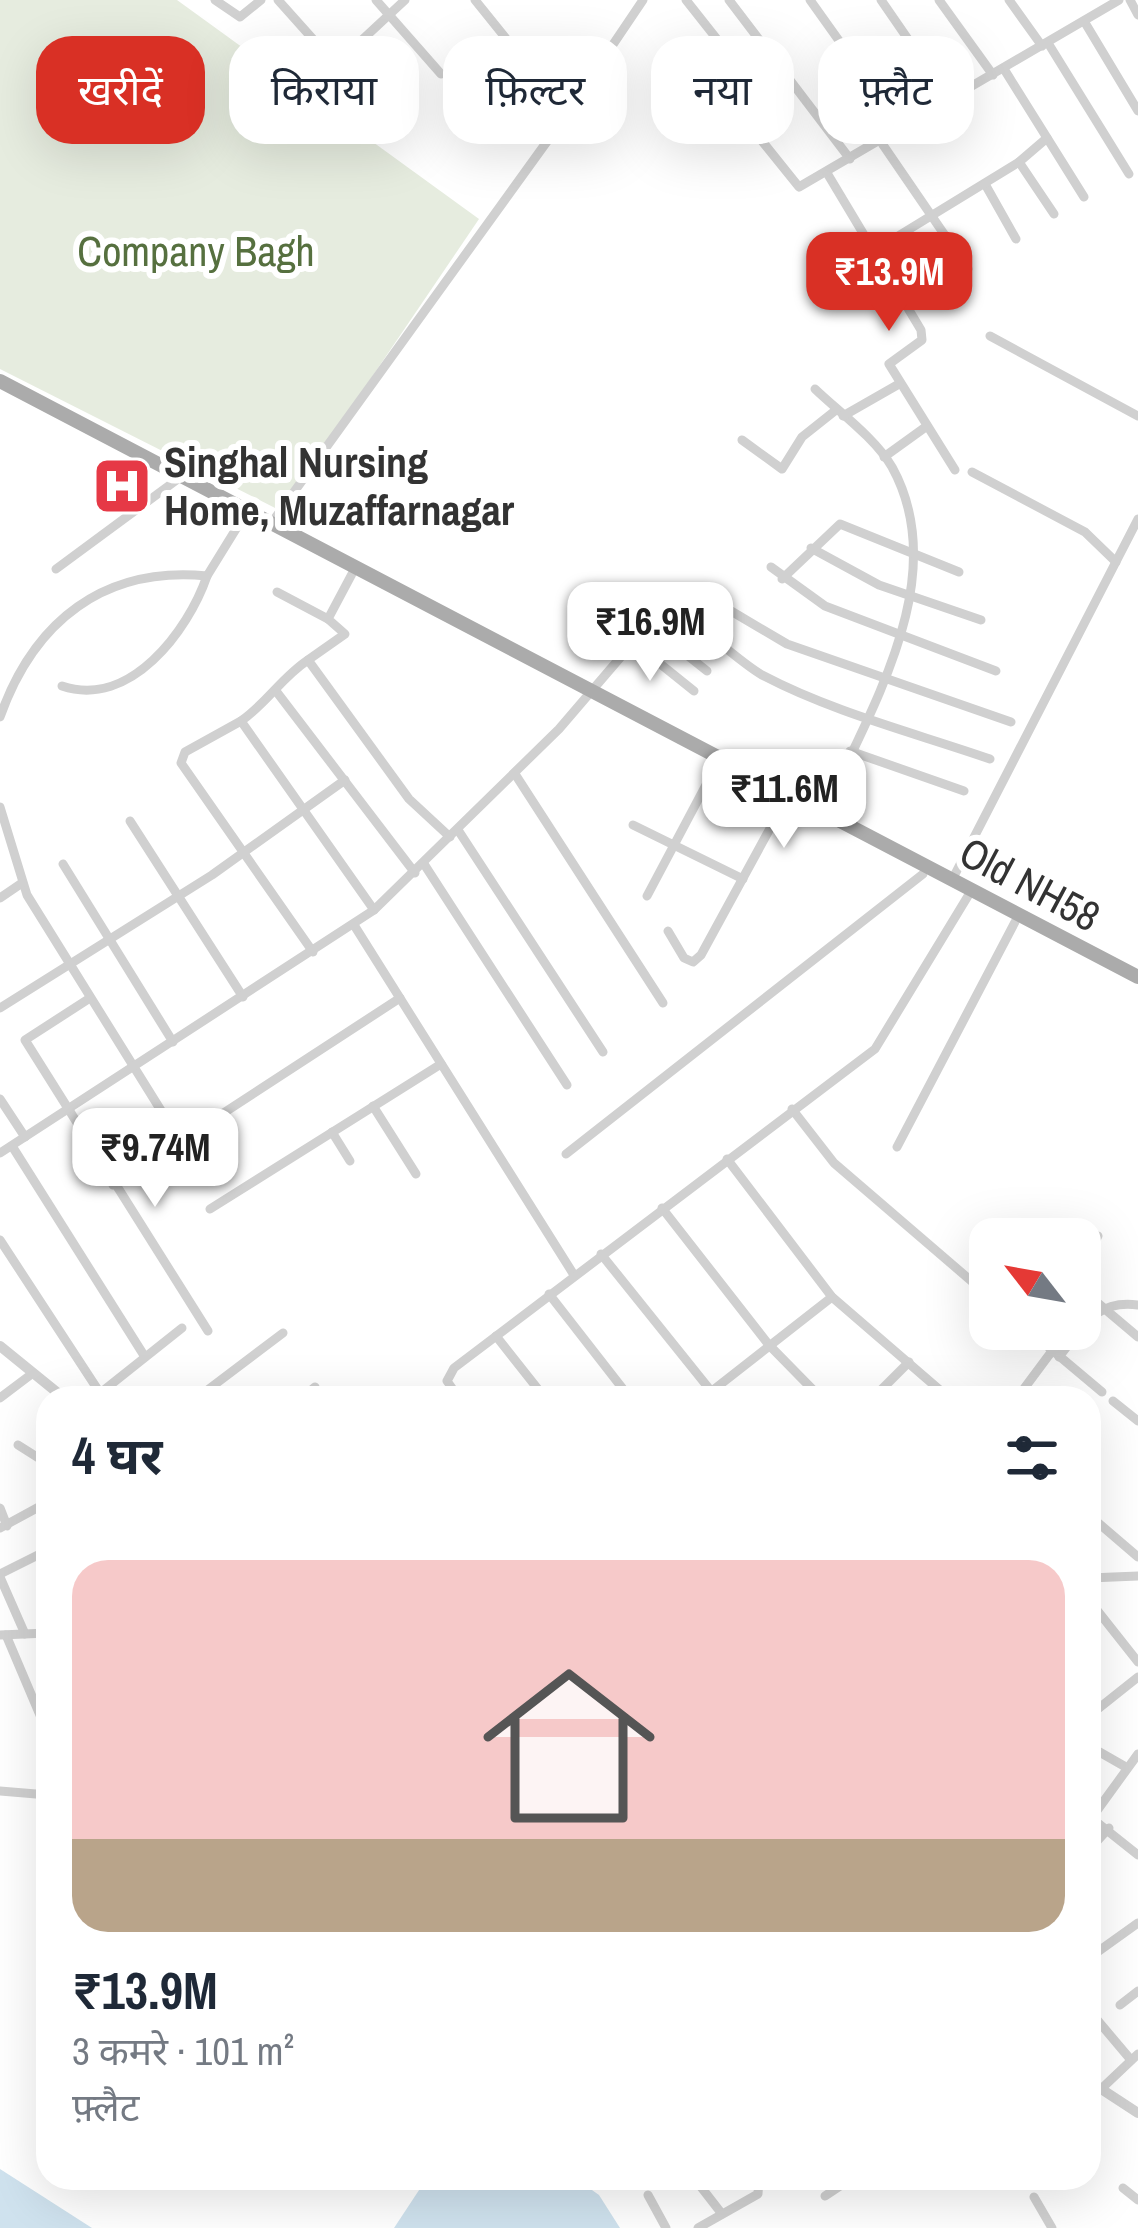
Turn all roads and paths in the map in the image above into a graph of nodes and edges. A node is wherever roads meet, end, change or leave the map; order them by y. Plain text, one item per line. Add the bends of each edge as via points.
1 (215, 0) edge
2 (260, 0) edge
3 (278, 0) edge
4 (376, 0) edge
5 (405, 0) edge
6 (475, 0) edge
7 (643, 0) edge
8 (686, 0) edge
9 (729, 0) edge
10 (810, 0) edge
11 (880, 0) edge
12 (939, 0) edge
13 (1009, 0) edge
14 (1084, 0) edge
15 (1119, 0) edge
16 (1130, 0) edge
17 (1095, 14) junction
18 (389, 15) junction
19 (1138, 15) edge
20 (1084, 21) junction
21 (310, 36) edge
22 (366, 36) edge
23 (504, 36) edge
24 (619, 36) edge
25 (714, 36) edge
26 (836, 36) edge
27 (905, 36) edge
28 (1045, 44) junction
29 (1004, 69) junction
30 (441, 74) dead end
31 (993, 75) junction
32 (974, 86) edge
33 (1138, 111) edge
34 (1047, 138) junction
35 (545, 144) edge
36 (761, 144) edge
37 (877, 144) edge
38 (882, 144) edge
39 (850, 159) junction
40 (1018, 162) junction
41 (827, 173) junction
42 (1129, 174) dead end
43 (985, 184) junction
44 (1084, 197) dead end
45 (1054, 214) dead end
46 (931, 215) junction
47 (1016, 239) dead end
48 (872, 252) junction
49 (968, 269) dead end
50 (989, 336) dead end
51 (899, 384) junction
52 (0, 385) edge
53 (815, 389) dead end
54 (840, 413) junction
55 (1138, 416) edge
56 (927, 426) junction
57 (742, 440) dead end
58 (884, 457) junction
59 (955, 470) dead end
60 (971, 472) dead end
61 (180, 477) junction
62 (247, 512) junction
63 (1138, 519) edge
64 (273, 521) junction
65 (811, 548) junction
66 (913, 555) junction
67 (1116, 562) junction
68 (348, 566) junction
69 (771, 566) dead end
70 (56, 569) dead end
71 (959, 572) dead end
72 (207, 576) junction
73 (782, 579) junction
74 (277, 592) dead end
75 (912, 596) junction
76 (726, 608) dead end
77 (328, 619) junction
78 (981, 620) dead end
79 (648, 624) junction
80 (899, 638) junction
81 (633, 642) junction
82 (308, 660) junction
83 (707, 671) dead end
84 (996, 671) dead end
85 (882, 678) junction
86 (62, 686) dead end
87 (275, 691) junction
88 (694, 691) dead end
89 (591, 694) junction
90 (866, 716) junction
91 (0, 717) edge
92 (242, 721) junction
93 (1010, 722) dead end
94 (850, 751) junction
95 (990, 759) dead end
96 (716, 766) junction
97 (515, 774) junction
98 (345, 781) junction
99 (964, 791) dead end
100 (785, 801) junction
101 (0, 807) edge
102 (304, 810) junction
103 (821, 818) junction
104 (130, 821) dead end
105 (633, 825) dead end
106 (454, 833) junction
107 (674, 846) junction
108 (244, 853) junction
109 (63, 864) dead end
110 (419, 868) junction
111 (923, 874) junction
112 (743, 879) junction
113 (952, 880) junction
114 (22, 884) junction
115 (647, 896) dead end
116 (968, 896) junction
117 (177, 897) junction
118 (0, 898) edge
119 (374, 910) junction
120 (1015, 922) junction
121 (354, 925) junction
122 (668, 931) dead end
123 (111, 940) junction
124 (313, 952) junction
125 (70, 965) junction
126 (1138, 982) edge
127 (243, 997) junction
128 (90, 998) junction
129 (400, 998) junction
130 (663, 1003) dead end
131 (0, 1008) edge
132 (173, 1042) junction
133 (603, 1052) dead end
134 (441, 1064) junction
135 (133, 1069) junction
136 (567, 1085) dead end
137 (0, 1099) edge
138 (373, 1106) junction
139 (792, 1109) junction
140 (68, 1110) junction
141 (332, 1132) junction
142 (26, 1137) junction
143 (180, 1141) junction
144 (12, 1146) junction
145 (897, 1147) dead end
146 (0, 1153) edge
147 (566, 1154) dead end
148 (727, 1159) junction
149 (350, 1162) dead end
150 (416, 1174) dead end
151 (112, 1185) junction
152 (662, 1208) junction
153 (210, 1209) dead end
154 (0, 1240) edge
155 (601, 1255) junction
156 (574, 1275) junction
157 (969, 1279) edge
158 (549, 1294) junction
159 (832, 1297) junction
160 (1138, 1306) edge
161 (1102, 1307) junction
162 (182, 1328) dead end
163 (208, 1331) dead end
164 (283, 1333) dead end
165 (496, 1336) junction
166 (1138, 1337) edge
167 (769, 1345) junction
168 (0, 1346) edge
169 (1051, 1350) edge
170 (1056, 1354) junction
171 (145, 1357) junction
172 (909, 1363) junction
173 (33, 1373) junction
174 (49, 1386) edge
175 (91, 1386) edge
176 (109, 1386) edge
177 (213, 1386) edge
178 (451, 1386) edge
179 (536, 1386) edge
180 (621, 1386) edge
181 (699, 1386) edge
182 (719, 1386) edge
183 (809, 1386) edge
184 (885, 1386) edge
185 (936, 1386) edge
186 (1028, 1386) edge
187 (1095, 1386) edge
188 (0, 1398) edge
189 (1113, 1401) dead end
190 (1138, 1421) edge
191 (18, 1445) dead end
192 (36, 1456) edge
193 (0, 1508) edge
194 (36, 1509) edge
195 (1101, 1525) edge
196 (4, 1527) edge
197 (36, 1556) edge
198 (1138, 1557) edge
199 (0, 1576) edge
200 (1138, 1576) edge
201 (1101, 1578) edge
202 (1101, 1615) edge
203 (26, 1634) junction
204 (36, 1634) edge
205 (3, 1635) edge
206 (1138, 1663) edge
207 (1138, 1677) edge
208 (1101, 1704) edge
209 (36, 1708) edge
210 (1101, 1753) edge
211 (1138, 1754) edge
212 (1124, 1766) junction
213 (0, 1791) edge
214 (36, 1794) edge
215 (1101, 1801) edge
216 (1101, 1823) edge
217 (1109, 1828) junction
218 (1101, 1837) edge
219 (1138, 1856) edge
220 (1136, 1930) edge
221 (1101, 1951) edge
222 (1138, 1991) edge
223 (1120, 2005) dead end
224 (1101, 2022) edge
225 (1134, 2057) edge
226 (1101, 2089) edge
227 (1101, 2091) edge
228 (1138, 2113) edge
229 (1123, 2188) dead end
230 (703, 2190) edge
231 (758, 2190) edge
232 (834, 2190) edge
233 (648, 2195) dead end
234 (825, 2196) dead end
235 (1034, 2197) dead end
236 (1138, 2200) edge
237 (722, 2214) junction
238 (666, 2228) edge
239 (698, 2228) edge
240 (1052, 2228) edge

1 - 2 street via 240,16
3 - 21 street
4 - 18 street
5 - 18 street
6 - 23 street
7 - 24 street
8 - 25 street
9 - 39 street
10 - 26 street
11 - 27 street
12 - 31 street
13 - 28 street
14 - 17 street
15 - 17 street
16 - 19 street
17 - 20 street
18 - 22 street
18 - 30 street
20 - 28 street
20 - 33 street
28 - 29 street
28 - 42 street
29 - 31 street
29 - 34 street
31 - 32 street
34 - 40 street
34 - 44 street
35 - 64 street
36 - 41 street via 794,187
37 - 39 street
38 - 46 street
39 - 41 street
40 - 43 street
40 - 45 street
41 - 48 street
43 - 46 street
43 - 47 street
46 - 48 street
46 - 49 street
48 - 51 street via 923,335 890,360
50 - 55 street
51 - 54 street
51 - 56 street
52 - 61 main road, Old NH58
53 - 54 street
54 - 57 street via 802,437 782,469
54 - 58 street
56 - 58 street
56 - 59 street
58 - 66 street via 908,505
60 - 67 street via 1085,532
61 - 62 main road, Old NH58
61 - 70 street
62 - 64 main road, Old NH58
62 - 68 main road, Old NH58
62 - 72 street
63 - 67 street
64 - 68 main road, Old NH58
65 - 66 street via 840,524
65 - 73 street
65 - 75 street
66 - 71 street
66 - 75 street
67 - 113 street
68 - 77 street
68 - 89 main road, Old NH58
69 - 73 street
72 - 86 street via 195,612 167,648 102,689
72 - 91 street via 151,573 80,606 28,657
73 - 80 street
74 - 77 street
75 - 78 street
75 - 80 street
76 - 85 street via 787,644
77 - 82 street via 345,634
79 - 81 street
79 - 83 street
79 - 90 street via 671,610 760,674
80 - 84 street
80 - 85 street
81 - 88 street
81 - 89 street
82 - 87 street
82 - 106 street via 409,799
85 - 90 street
85 - 93 street
87 - 92 street
87 - 98 street
89 - 96 main road, Old NH58
89 - 97 street
89 - 103 main road, Old NH58
90 - 94 street
90 - 95 street
92 - 102 street
92 - 108 street via 181,759
94 - 99 street
94 - 103 street
96 - 100 main road, Old NH58
96 - 107 street
97 - 106 street
97 - 130 street
98 - 102 street
98 - 110 street
100 - 103 main road, Old NH58
100 - 112 street
101 - 114 street
102 - 108 street
102 - 119 street
103 - 111 main road, Old NH58
103 - 113 main road, Old NH58
104 - 117 street
105 - 107 street
106 - 110 street
106 - 133 street
107 - 112 street
107 - 115 street
108 - 117 street
108 - 124 street
109 - 123 street
110 - 119 street
110 - 136 street
111 - 116 main road, Old NH58
111 - 147 street
112 - 122 street via 697,959 684,958
113 - 126 main road, Old NH58
114 - 118 street
114 - 125 street
116 - 120 main road, Old NH58
116 - 139 street via 885,1038
117 - 123 street
117 - 127 street
119 - 121 street
120 - 126 main road, Old NH58
120 - 145 street
121 - 124 street
121 - 129 street
123 - 125 street
123 - 132 street
124 - 127 street
125 - 128 street
125 - 131 street
127 - 132 street
128 - 135 street
128 - 140 street via 25,1040
129 - 134 street
129 - 143 street
132 - 135 street
134 - 138 street
134 - 156 street
135 - 140 street
135 - 143 street
137 - 142 street
138 - 141 street
138 - 150 street
139 - 148 street
139 - 157 street via 834,1163
140 - 142 street
140 - 151 street
141 - 149 street
141 - 153 street
142 - 144 street
143 - 151 street
144 - 146 street
144 - 171 street
148 - 152 street
148 - 159 street
151 - 163 street
152 - 155 street
152 - 167 street
154 - 175 street
155 - 156 street
155 - 181 street
156 - 158 street
158 - 165 street
158 - 180 street
159 - 167 street
159 - 172 street
160 - 161 street
161 - 166 street
161 - 170 street
162 - 171 street
164 - 177 street
165 - 178 street via 450,1372
165 - 179 street
167 - 182 street
167 - 183 street
168 - 173 street
169 - 170 street
170 - 186 street
170 - 187 street
171 - 176 street
172 - 184 street
172 - 185 street
173 - 174 street
173 - 188 street
189 - 190 street
191 - 192 street
193 - 196 street
194 - 196 street
195 - 198 street
197 - 199 street
199 - 203 street
200 - 201 street
202 - 206 street
203 - 204 street
203 - 205 street
205 - 209 street
207 - 208 street
210 - 212 street
211 - 212 street
212 - 215 street
213 - 214 street
216 - 217 street
217 - 218 street
217 - 219 street
220 - 221 street
222 - 223 street
224 - 225 street
225 - 226 street
227 - 228 street
229 - 236 street
230 - 237 street
231 - 237 street
232 - 234 street
233 - 238 street
235 - 240 street
237 - 239 street

